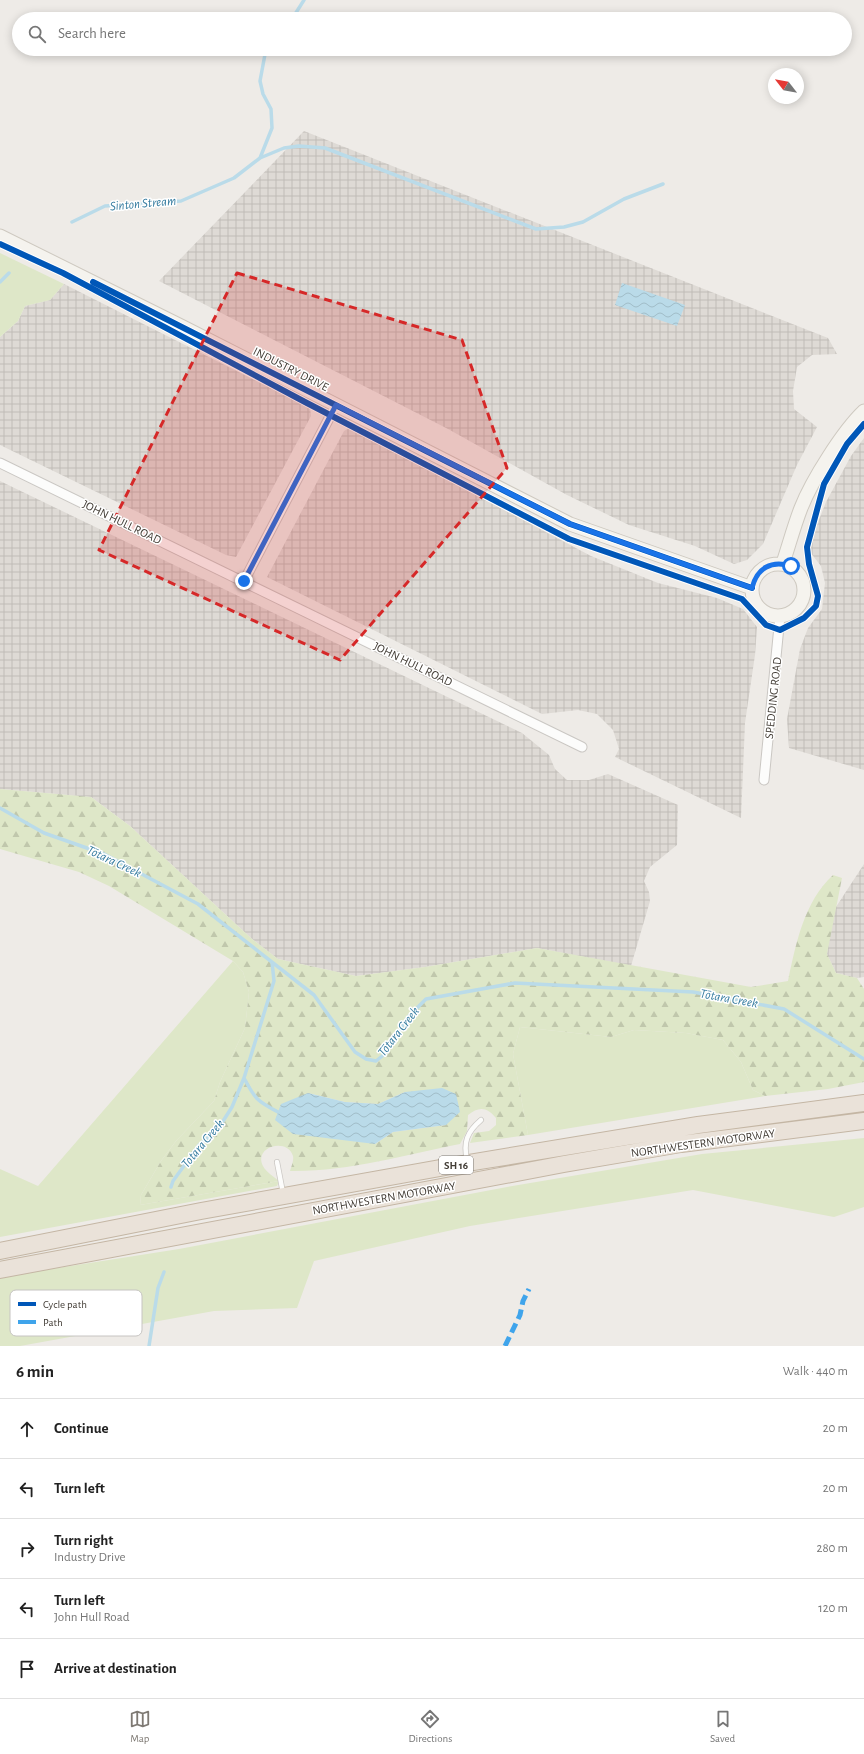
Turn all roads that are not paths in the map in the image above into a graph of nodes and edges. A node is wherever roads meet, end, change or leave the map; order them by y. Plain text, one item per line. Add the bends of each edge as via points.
1 (0, 236) edge
2 (336, 405) junction
3 (864, 411) edge
4 (0, 463) edge
5 (783, 564) junction
6 (244, 581) junction
7 (752, 588) junction
8 (780, 616) junction
9 (582, 747) dead end
10 (764, 780) dead end
11 (864, 1103) edge
12 (481, 1120) dead end
13 (864, 1121) edge
14 (277, 1162) dead end
15 (468, 1163) junction
16 (284, 1196) junction
17 (0, 1251) edge
18 (0, 1270) edge

1 - 2 street, INDUSTRY DRIVE
2 - 6 street
2 - 7 street, INDUSTRY DRIVE via 570,524
3 - 5 street via 832,451 818,476 802,507
4 - 6 street, JOHN HULL ROAD
5 - 7 street via 766,566 759,572
5 - 8 street via 798,571 804,591 796,610
6 - 9 street, JOHN HULL ROAD
7 - 8 street via 757,605 764,612
8 - 10 street, SPEDDING ROAD
11 - 15 highway, NORTHWESTERN MOTORWAY / SH 16 via 698,1125
12 - 15 lane via 471,1130 464,1147
13 - 18 highway, NORTHWESTERN MOTORWAY / SH 16 via 681,1144
14 - 16 lane
15 - 16 highway, NORTHWESTERN MOTORWAY / SH 16
16 - 17 highway, NORTHWESTERN MOTORWAY / SH 16

